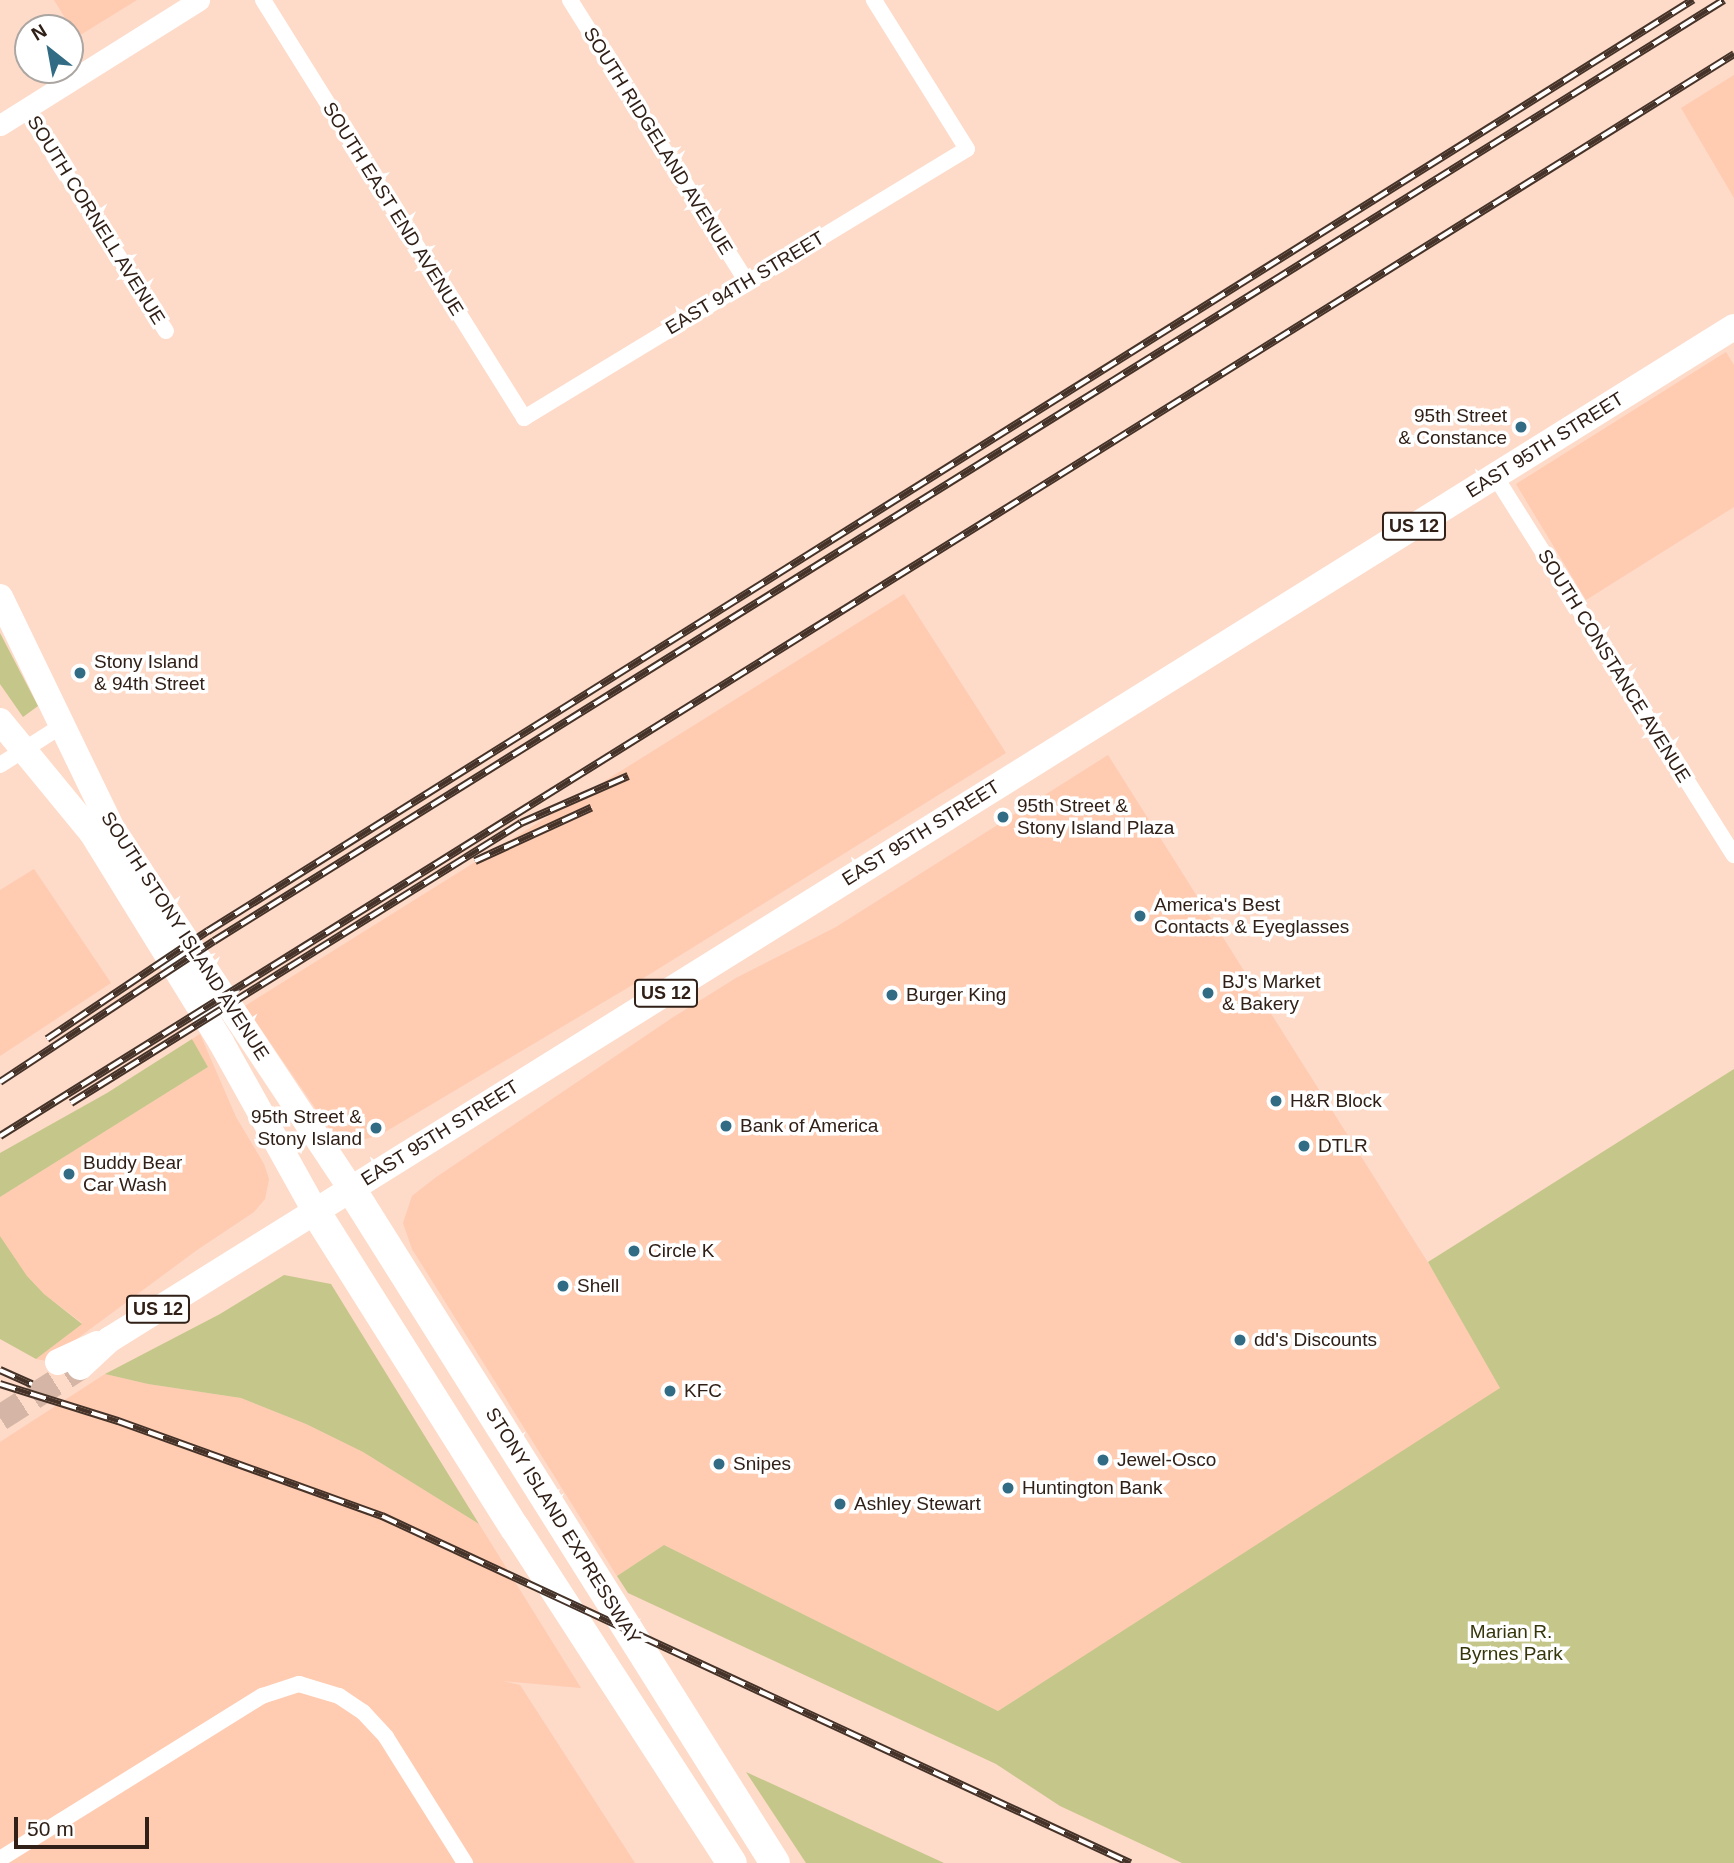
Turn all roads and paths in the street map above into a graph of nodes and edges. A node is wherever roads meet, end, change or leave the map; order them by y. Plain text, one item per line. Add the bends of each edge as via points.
1 (199, 0) edge
2 (263, 0) edge
3 (569, 0) edge
4 (874, 0) edge
5 (25, 109) junction
6 (0, 125) edge
7 (747, 282) junction
8 (166, 331) dead end
9 (1732, 332) edge
10 (524, 418) joint
11 (1495, 476) junction
12 (0, 597) edge
13 (0, 721) edge
14 (63, 725) junction
15 (23, 751) junction
16 (0, 765) edge
17 (1734, 855) edge
18 (351, 1189) junction
19 (315, 1211) junction
20 (69, 1365) tunnel mouth
21 (0, 1859) edge
22 (466, 1863) edge
23 (732, 1863) edge
24 (775, 1863) edge

1 - 5 street
2 - 10 street, SOUTH EAST END AVENUE
3 - 7 street, SOUTH RIDGELAND AVENUE
4 - 7 street, EAST 94TH STREET via 967,149
5 - 6 street
5 - 8 street, SOUTH CORNELL AVENUE
7 - 10 street, EAST 94TH STREET
9 - 11 main road, EAST 95TH STREET / US 12
11 - 17 street, SOUTH CONSTANCE AVENUE
11 - 18 main road, EAST 95TH STREET / US 12
12 - 14 main road, SOUTH STONY ISLAND AVENUE
13 - 15 main road, SOUTH STONY ISLAND AVENUE
14 - 15 street
14 - 18 main road, SOUTH STONY ISLAND AVENUE via 113,829
15 - 16 street
15 - 19 main road, SOUTH STONY ISLAND AVENUE via 92,833 221,1042
18 - 19 main road, EAST 95TH STREET / US 12
18 - 24 highway, STONY ISLAND EXPRESSWAY
19 - 20 main road, EAST 95TH STREET / US 12
19 - 23 highway, STONY ISLAND EXPRESSWAY
21 - 22 street via 262,1696 299,1684 339,1696 363,1712 386,1737

